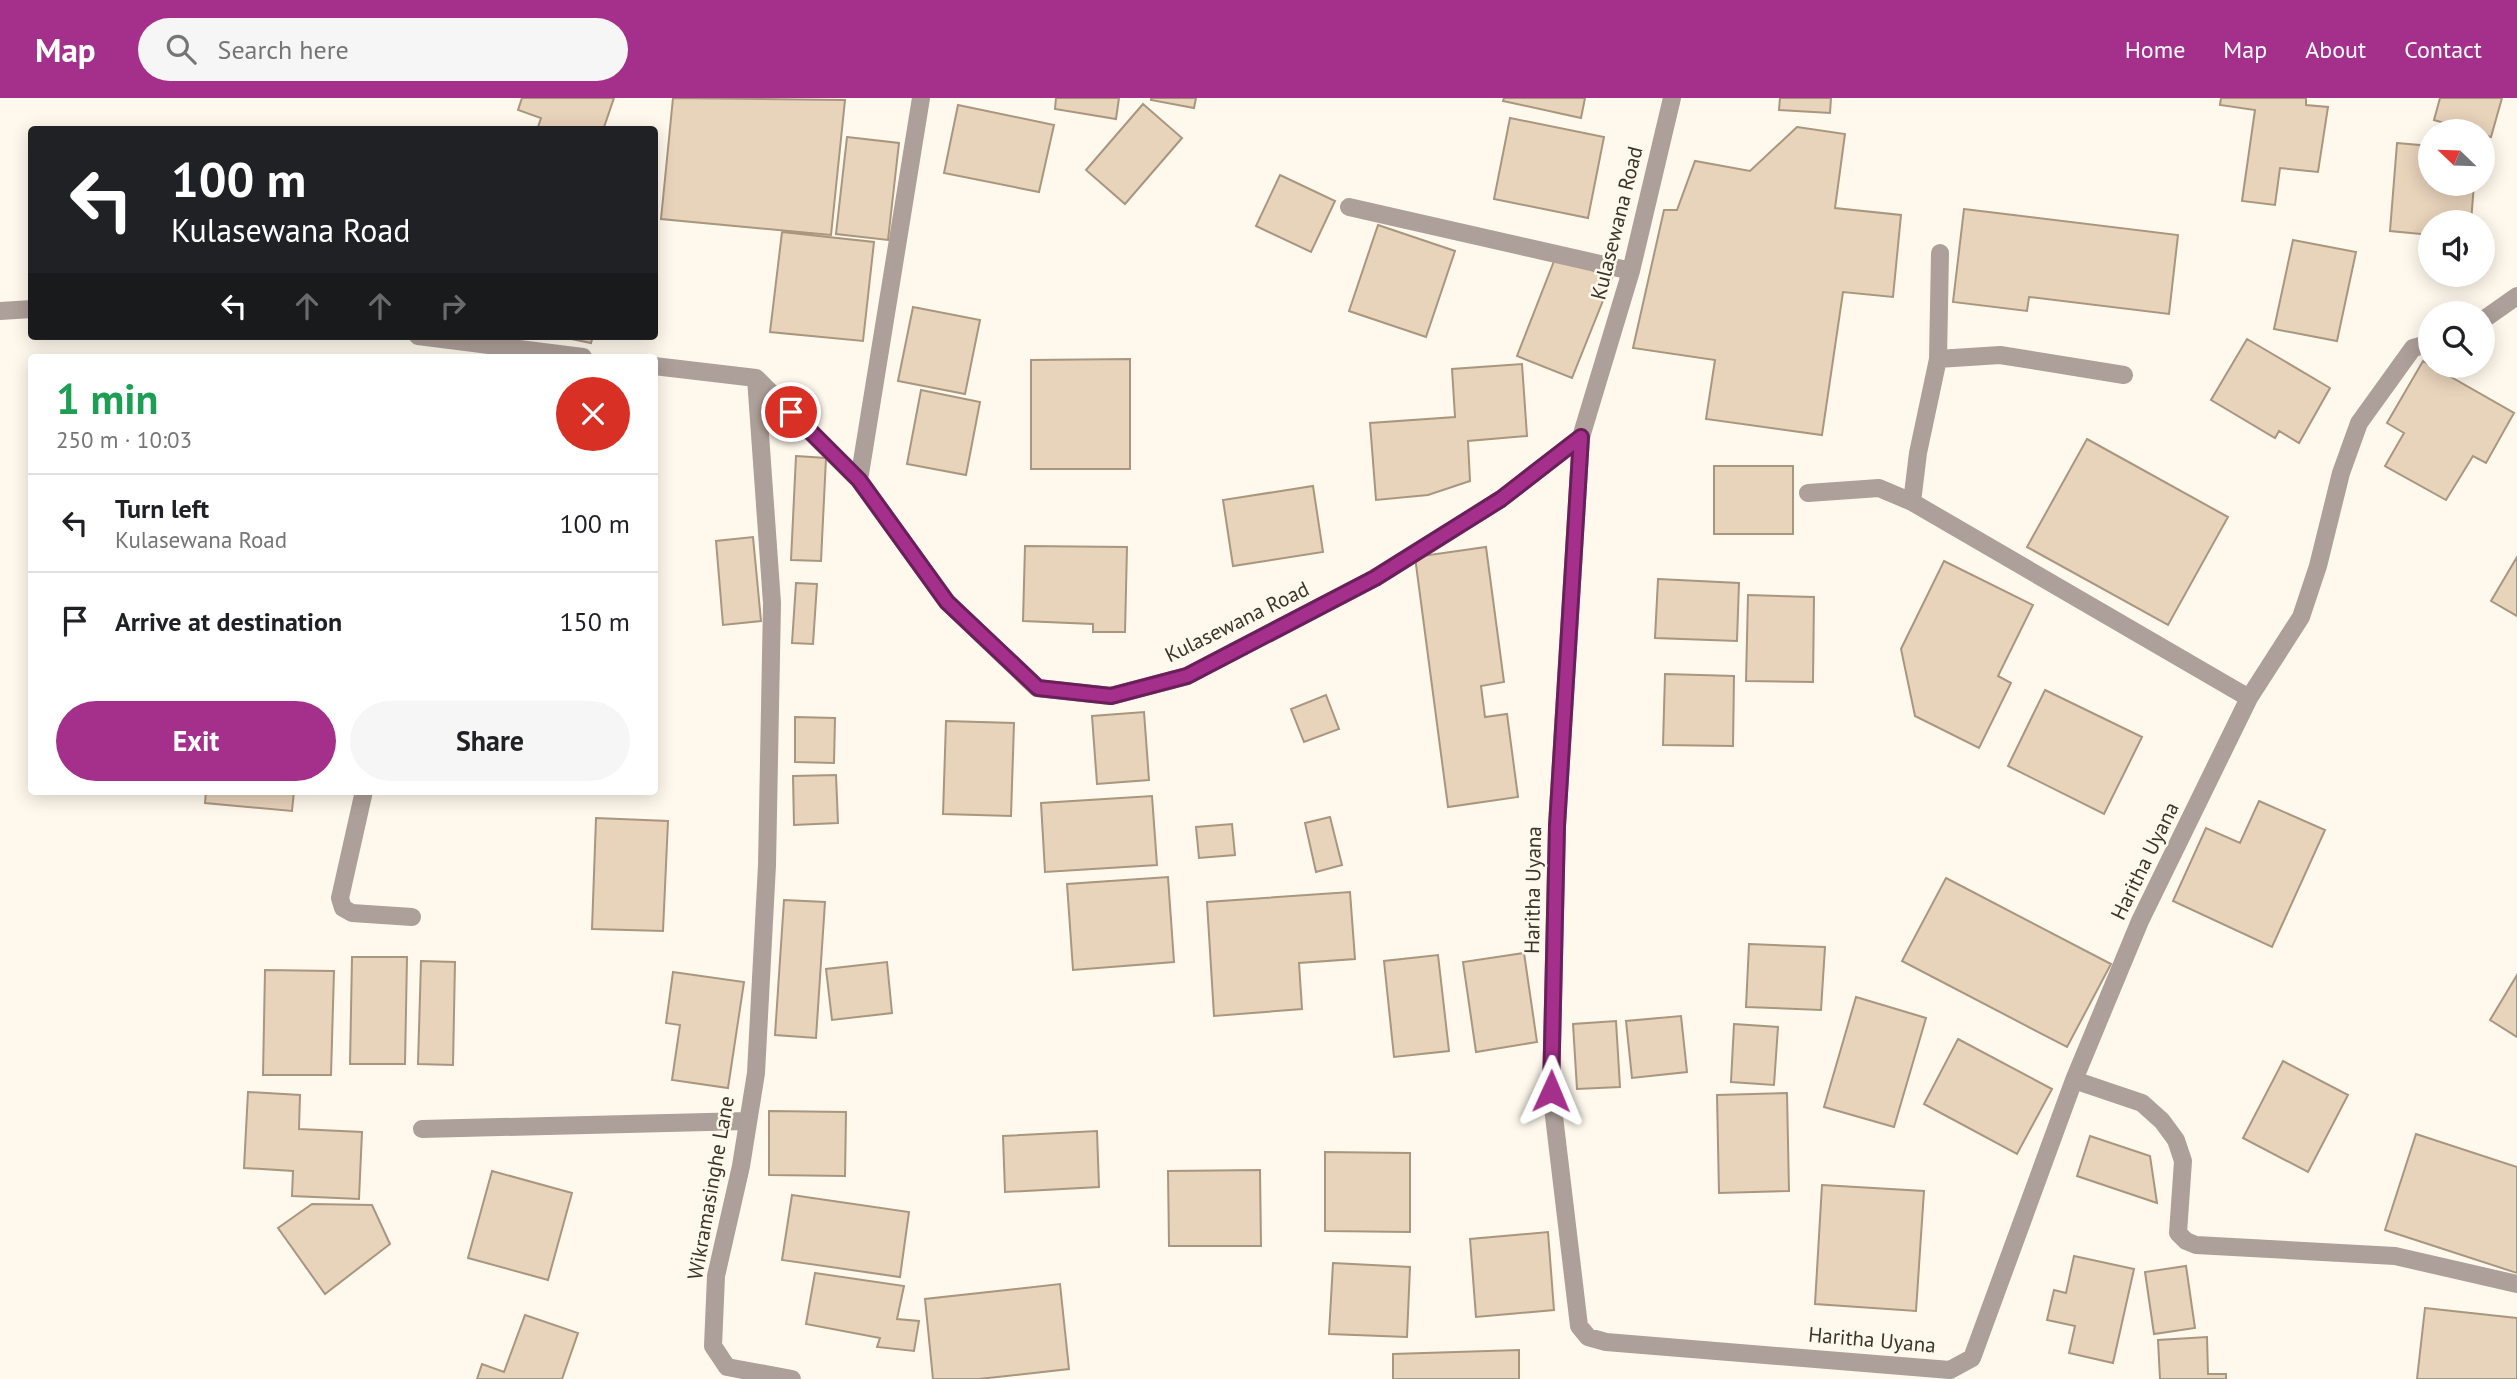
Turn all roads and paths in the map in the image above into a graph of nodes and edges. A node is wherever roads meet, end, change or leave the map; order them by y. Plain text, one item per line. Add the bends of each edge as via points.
1 (921, 98) edge
2 (1672, 98) edge
3 (1349, 207) dead end
4 (1940, 253) dead end
5 (1631, 271) junction
6 (2517, 296) edge
7 (28, 309) edge
8 (0, 310) edge
9 (2495, 312) edge
10 (442, 340) edge
11 (2418, 347) edge
12 (519, 353) edge
13 (1938, 359) junction
14 (658, 366) edge
15 (2124, 375) dead end
16 (757, 378) junction
17 (1581, 437) junction
18 (859, 480) junction
19 (1808, 493) dead end
20 (1912, 502) junction
21 (2249, 698) junction
22 (363, 795) edge
23 (412, 917) dead end
24 (2074, 1080) junction
25 (747, 1121) junction
26 (422, 1129) dead end
27 (2517, 1284) edge
28 (792, 1379) edge

1 - 18 street
2 - 5 street, Kulasewana Road
3 - 5 street
4 - 13 street
5 - 17 street, Kulasewana Road
6 - 9 street
7 - 8 street
10 - 12 street
11 - 21 street, Haritha Uyana via 2359,423 2301,617
13 - 15 street via 2000,355
13 - 20 street
14 - 16 street
16 - 18 street, Kulasewana Road
16 - 25 street, Wikramasinghe Lane via 772,603 768,865 756,1073
17 - 18 street, Kulasewana Road via 1501,499 1375,578 1187,676 1111,696 1038,688 947,602
17 - 24 street, Haritha Uyana via 1557,826 1551,1091 1578,1325 1588,1337 1606,1342 1950,1370 1972,1358
19 - 20 street via 1879,488
20 - 21 street
21 - 24 street, Haritha Uyana via 2140,921
22 - 23 street via 340,898 343,908 352,913
24 - 27 street via 2142,1103 2176,1140 2183,1161 2178,1233 2186,1241 2395,1256
25 - 26 street
25 - 28 street, Wikramasinghe Lane via 716,1276 713,1346 727,1367

